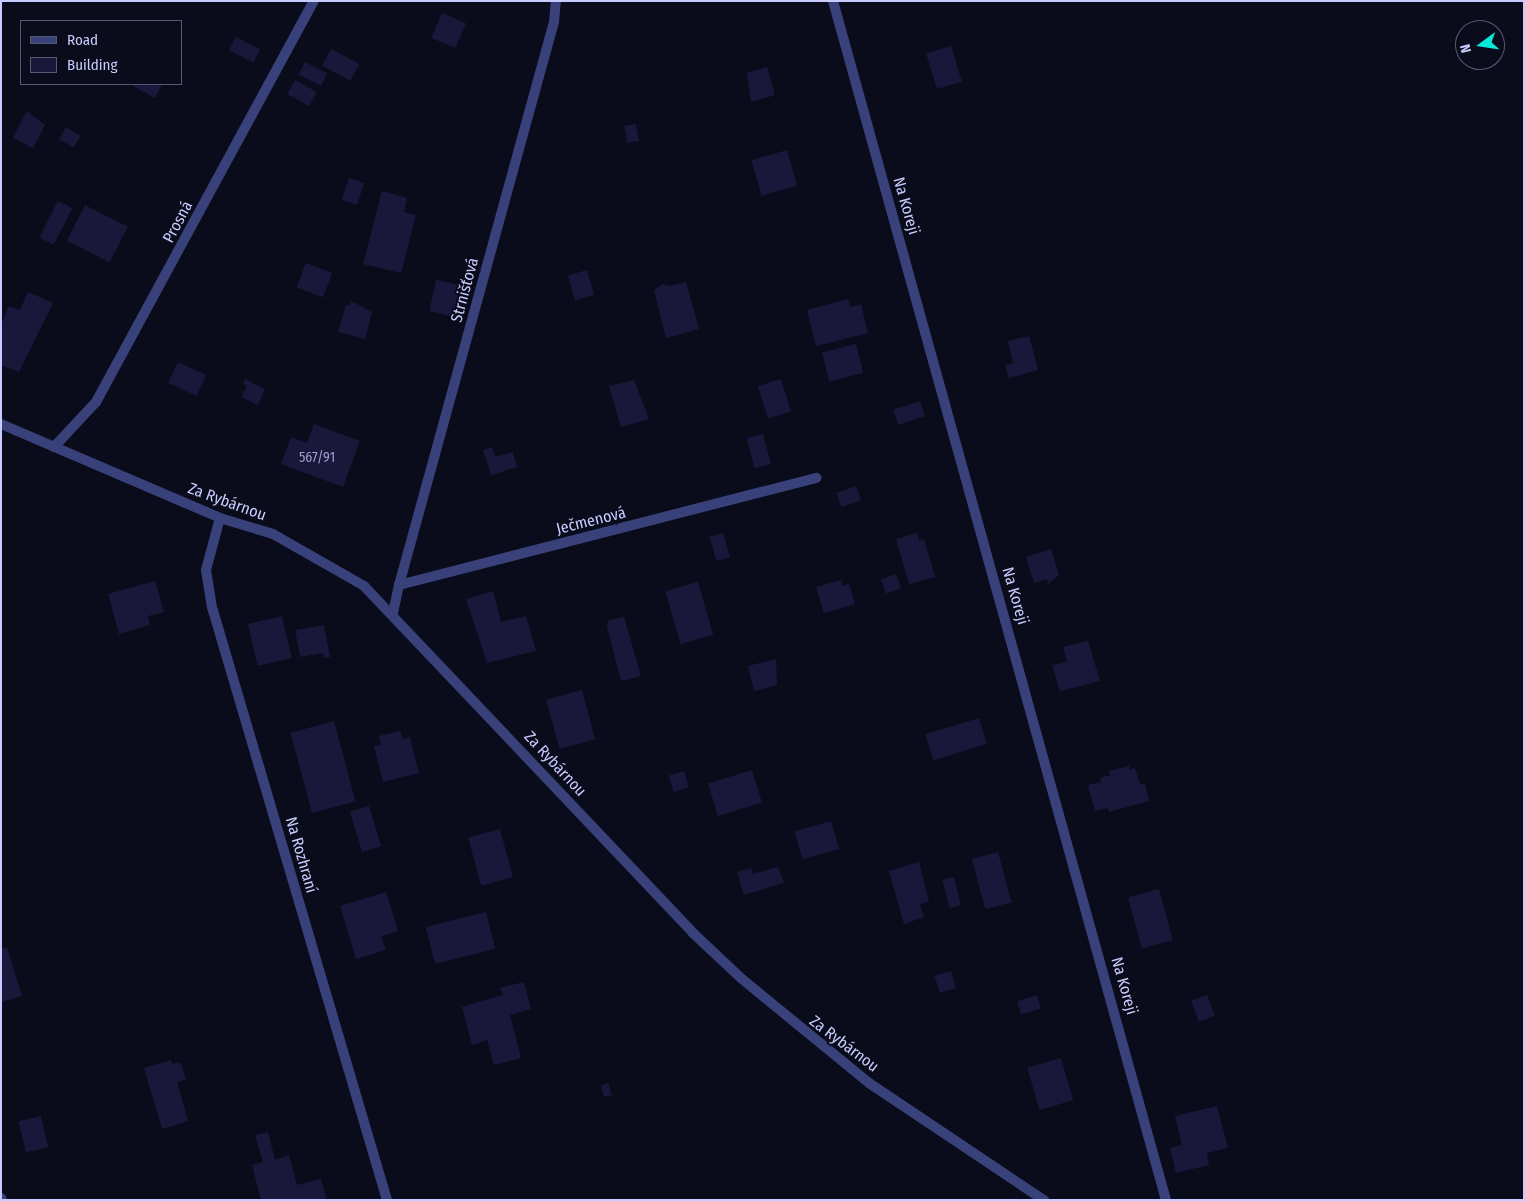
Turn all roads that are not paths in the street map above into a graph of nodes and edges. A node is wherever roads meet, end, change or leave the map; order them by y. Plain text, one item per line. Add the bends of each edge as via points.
1 (314, 1) edge
2 (556, 1) edge
3 (833, 1) edge
4 (1, 424) edge
5 (54, 447) junction
6 (817, 478) dead end
7 (220, 518) junction
8 (399, 585) junction
9 (393, 612) junction
10 (387, 1200) edge
11 (1044, 1200) edge
12 (1166, 1200) edge

1 - 5 street, Prosná via 96,402
2 - 8 street, Strnišťová via 554,22
3 - 12 street, Na Koreji
4 - 5 street, Za Rybárnou
5 - 7 street, Za Rybárnou
6 - 8 street, Ječmenová
7 - 9 street, Za Rybárnou via 273,534 364,586
7 - 10 street, Na Rozhraní via 206,570 212,607
8 - 9 street
9 - 11 street, Za Rybárnou via 693,933 742,980 869,1083

